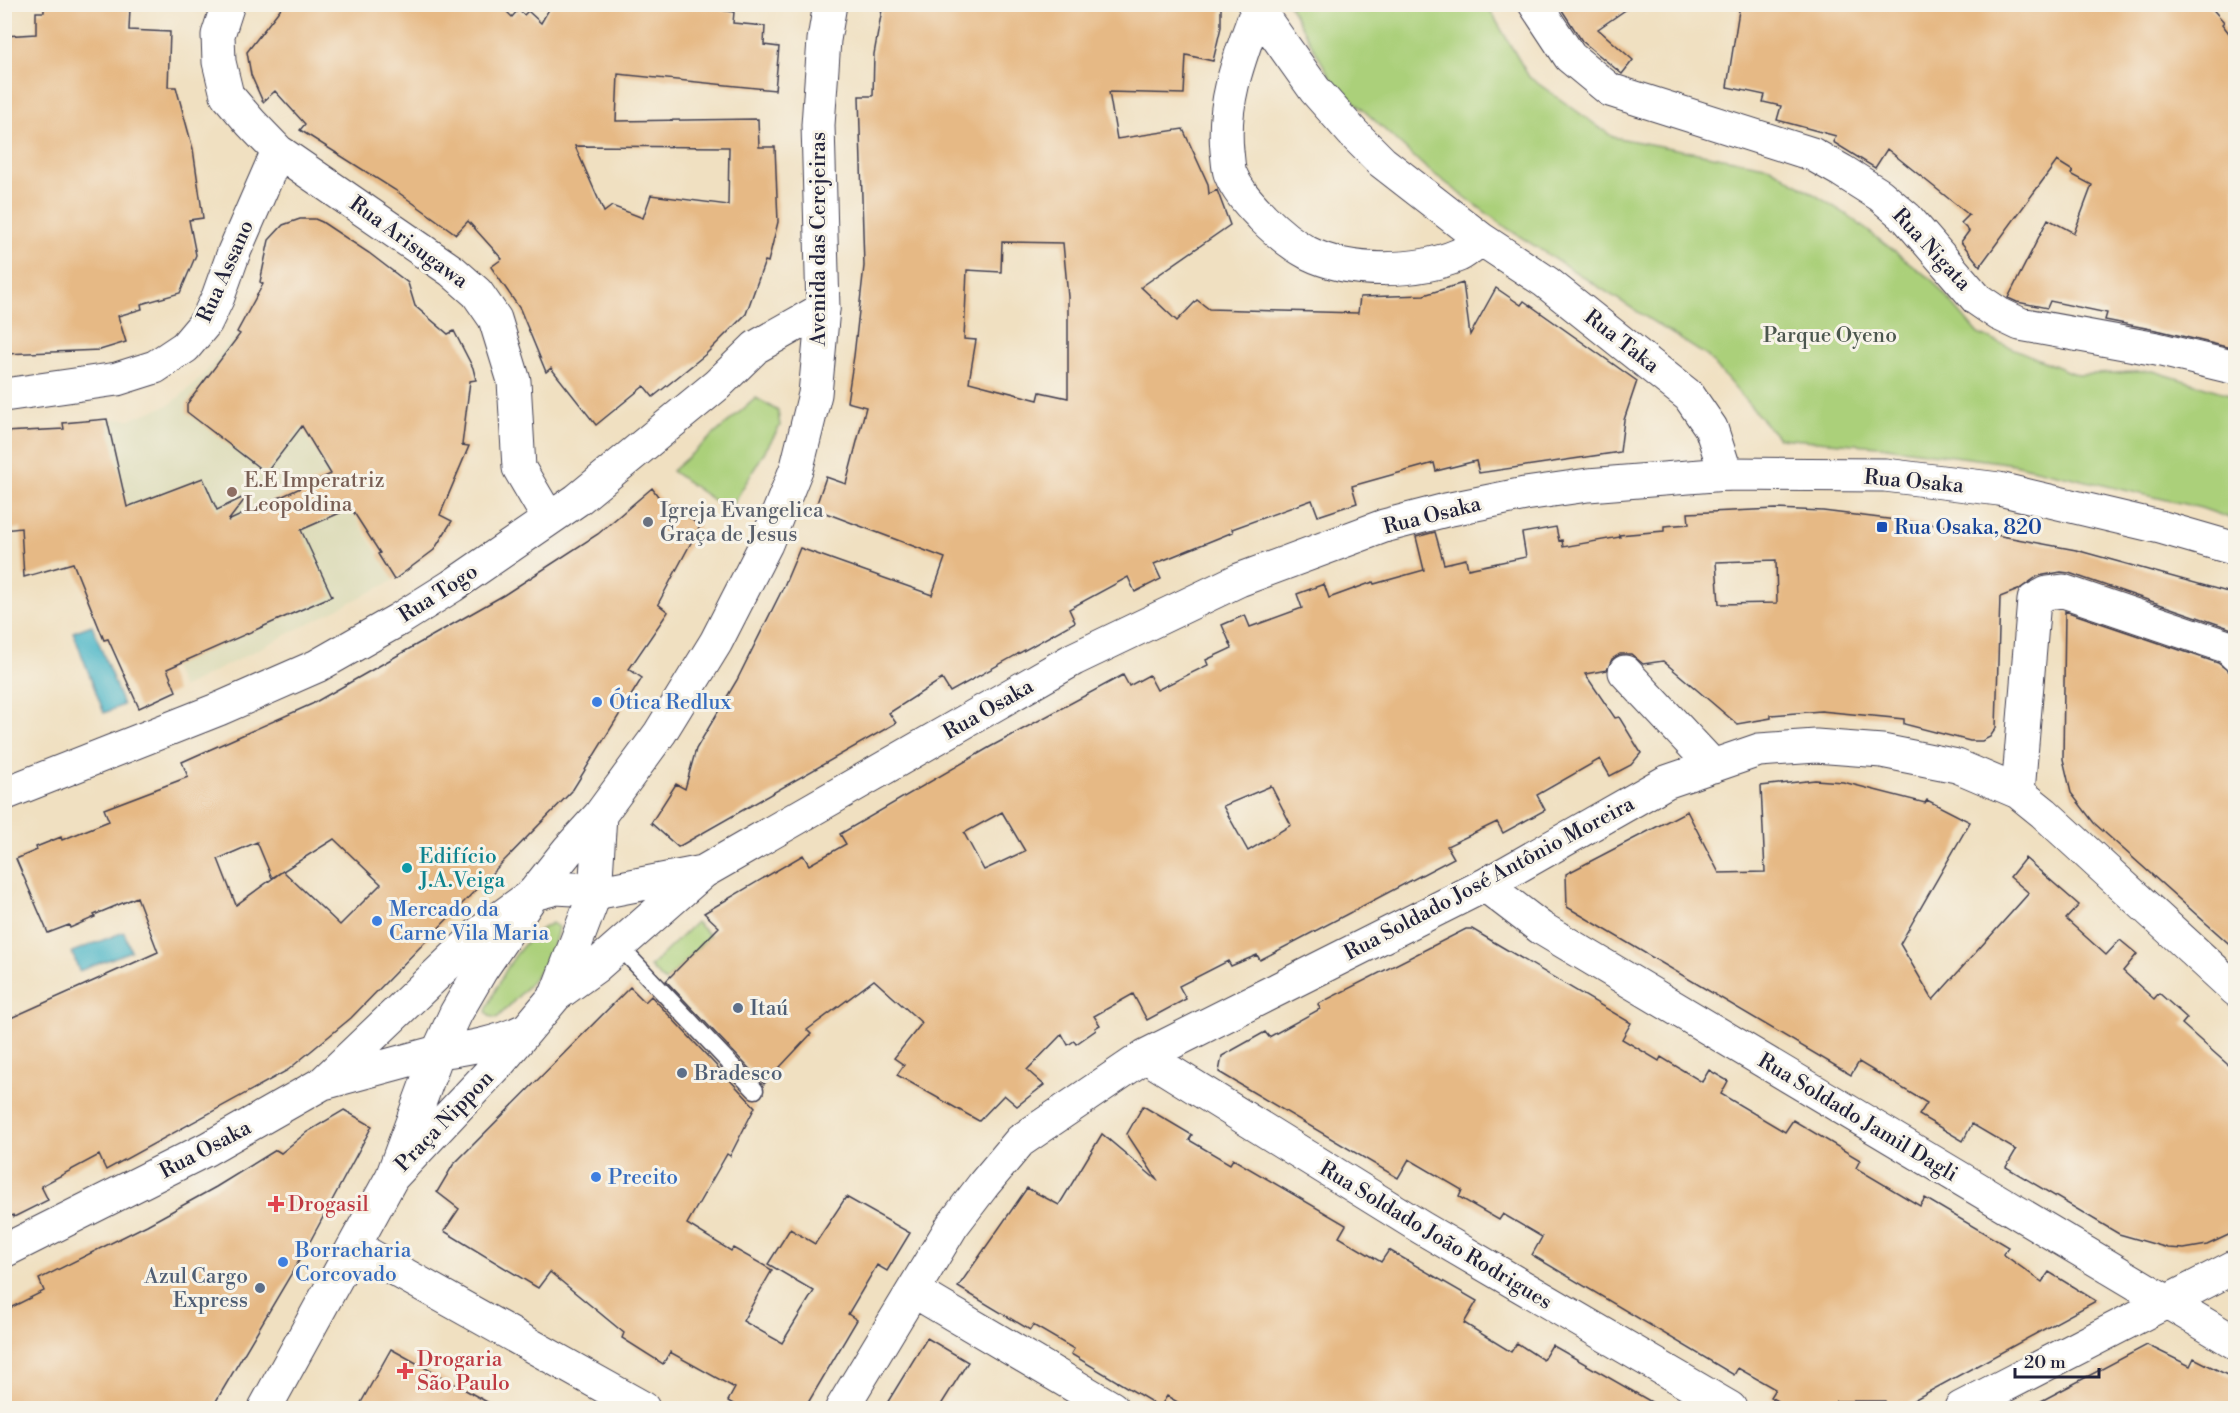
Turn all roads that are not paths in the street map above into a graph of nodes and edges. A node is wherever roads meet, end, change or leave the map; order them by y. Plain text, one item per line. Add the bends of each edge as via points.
1 (228, 4) edge
2 (830, 4) edge
3 (1535, 4) edge
4 (1256, 7) edge
5 (278, 151) junction
6 (1480, 239) junction
7 (823, 309) junction
8 (2235, 368) edge
9 (4, 395) edge
10 (1726, 474) junction
11 (549, 519) junction
12 (2235, 549) edge
13 (2235, 655) edge
14 (1626, 672) dead end
15 (1713, 766) junction
16 (2018, 792) junction
17 (4, 794) edge
18 (600, 815) junction
19 (703, 872) junction
20 (1485, 885) junction
21 (595, 893) junction
22 (533, 894) junction
23 (619, 946) junction
24 (2235, 990) edge
25 (556, 995) junction
26 (389, 1021) joint
27 (529, 1028) junction
28 (438, 1052) junction
29 (1145, 1056) junction
30 (323, 1083) junction
31 (755, 1090) dead end
32 (392, 1177) junction
33 (355, 1247) junction
34 (4, 1251) edge
35 (2235, 1266) edge
36 (914, 1291) junction
37 (2169, 1302) junction
38 (2235, 1343) edge
39 (265, 1408) edge
40 (643, 1408) edge
41 (842, 1408) edge
42 (1112, 1408) edge
43 (1730, 1408) edge
44 (1961, 1408) edge

1 - 5 street, Rua Arisugawa via 218,35 219,62 227,95
2 - 7 street, Avenida das Cerejeiras via 818,125
3 - 8 street, Rua Nigata via 1570,57 1610,90 1812,154 1880,195 1923,235 1977,299 1999,314 2020,324
4 - 6 street, Rua Taka via 1315,90 1353,133 1382,162
4 - 6 street, Rua Taka via 1233,77 1225,126 1230,172 1242,196 1290,243 1347,267 1432,265 1461,254
5 - 9 street, Rua Assano via 218,297 206,322 184,347 155,366 117,379
5 - 11 street, Rua Arisugawa via 415,244 477,293 495,319 514,381 519,468
6 - 10 street, Rua Taka via 1546,282 1689,396 1711,428
7 - 11 street, Rua Togo via 756,347 630,459
7 - 18 street, Avenida das Cerejeiras via 814,394 797,467 761,557 716,642 660,733
10 - 12 street, Rua Osaka via 1885,475 2000,489
10 - 19 street, Rua Osaka via 1588,485 1446,510 1384,526 1239,579 1074,660
11 - 17 street, Rua Togo via 452,586 317,666 179,726
13 - 16 street via 2228,647 2063,591 2034,600
14 - 15 street
15 - 16 street, Rua Soldado José Antônio Moreira via 1759,750 1816,746 1882,751 1957,766
15 - 20 street, Rua Soldado José Antônio Moreira via 1666,782
16 - 24 street, Rua Soldado José Antônio Moreira
18 - 21 street, Praça Nippon
18 - 22 street, Praça Nippon
19 - 21 street
19 - 23 street, Praça Nippon
20 - 29 street, Rua Soldado José Antônio Moreira
20 - 37 street, Rua Soldado Jamil Dagli via 1541,928
21 - 22 street via 556,888
21 - 25 street, Praça Nippon
22 - 26 street, Praça Nippon via 481,932
22 - 28 street, Praça Nippon via 481,970
23 - 25 street, Praça Nippon
23 - 31 lane
25 - 27 street, Praça Nippon
26 - 30 street, Rua Osaka
27 - 28 street via 487,1046
27 - 32 street, Praça Nippon
28 - 30 street
28 - 32 street, Praça Nippon
29 - 36 street, Rua Soldado José Antônio Moreira via 1020,1141 952,1226
29 - 43 street, Rua Soldado João Rodrigues via 1422,1228
30 - 34 street, Rua Osaka via 207,1149
32 - 33 street
33 - 39 street
33 - 40 street
35 - 37 street
36 - 41 street, Rua Soldado José Antônio Moreira
36 - 42 street
37 - 38 street, Rua Soldado Jamil Dagli
37 - 44 street

